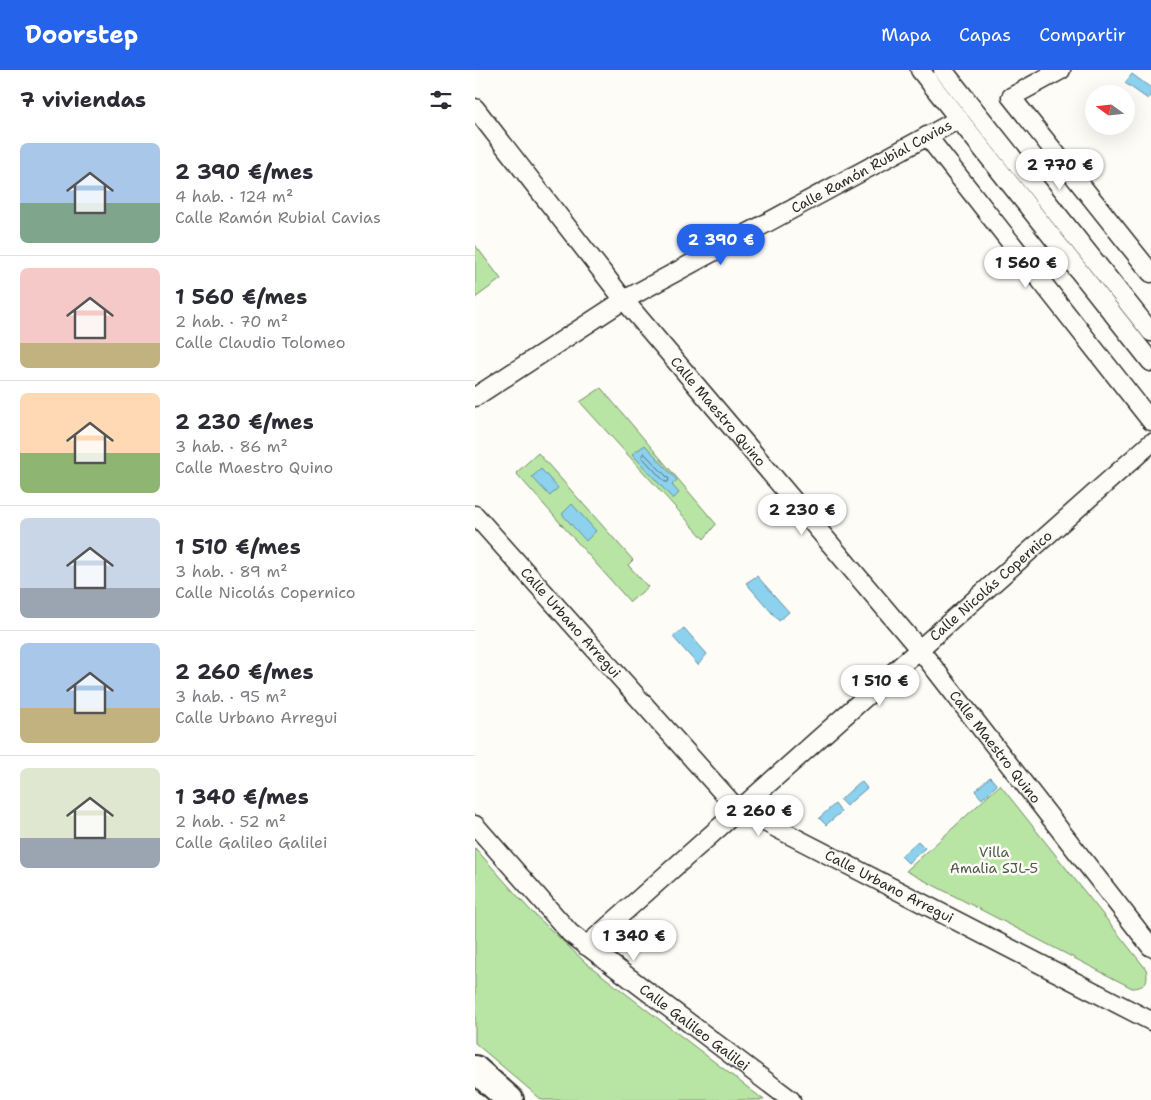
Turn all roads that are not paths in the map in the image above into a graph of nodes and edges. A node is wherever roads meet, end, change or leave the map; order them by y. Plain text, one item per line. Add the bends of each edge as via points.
1 (920, 70) edge
2 (943, 70) edge
3 (1061, 70) edge
4 (475, 108) edge
5 (959, 119) junction
6 (927, 136) junction
7 (1151, 273) edge
8 (624, 300) junction
9 (1151, 332) edge
10 (1151, 362) edge
11 (475, 397) edge
12 (1151, 421) edge
13 (1151, 443) edge
14 (475, 515) edge
15 (920, 650) junction
16 (742, 809) junction
17 (475, 825) edge
18 (586, 946) junction
19 (1151, 947) edge
20 (1151, 1021) edge
21 (475, 1069) edge
22 (510, 1100) edge
23 (791, 1100) edge

1 - 5 street
2 - 9 street
3 - 7 street via 1011,97
4 - 8 street, Calle Maestro Quino
5 - 6 street, Calle Ramón Rubial Cavias
5 - 10 street
6 - 8 street, Calle Ramón Rubial Cavias
6 - 12 street
8 - 11 street, Calle Ramón Rubial Cavias
8 - 15 street, Calle Maestro Quino
13 - 15 street, Calle Nicolás Copernico
14 - 16 street, Calle Urbano Arregui via 710,781
15 - 16 street, Calle Nicolás Copernico
15 - 19 street, Calle Maestro Quino
16 - 18 street, Calle Nicolás Copernico
16 - 20 street, Calle Urbano Arregui
17 - 18 street, Calle Galileo Galilei via 570,933
18 - 23 street, Calle Galileo Galilei
21 - 22 highway

